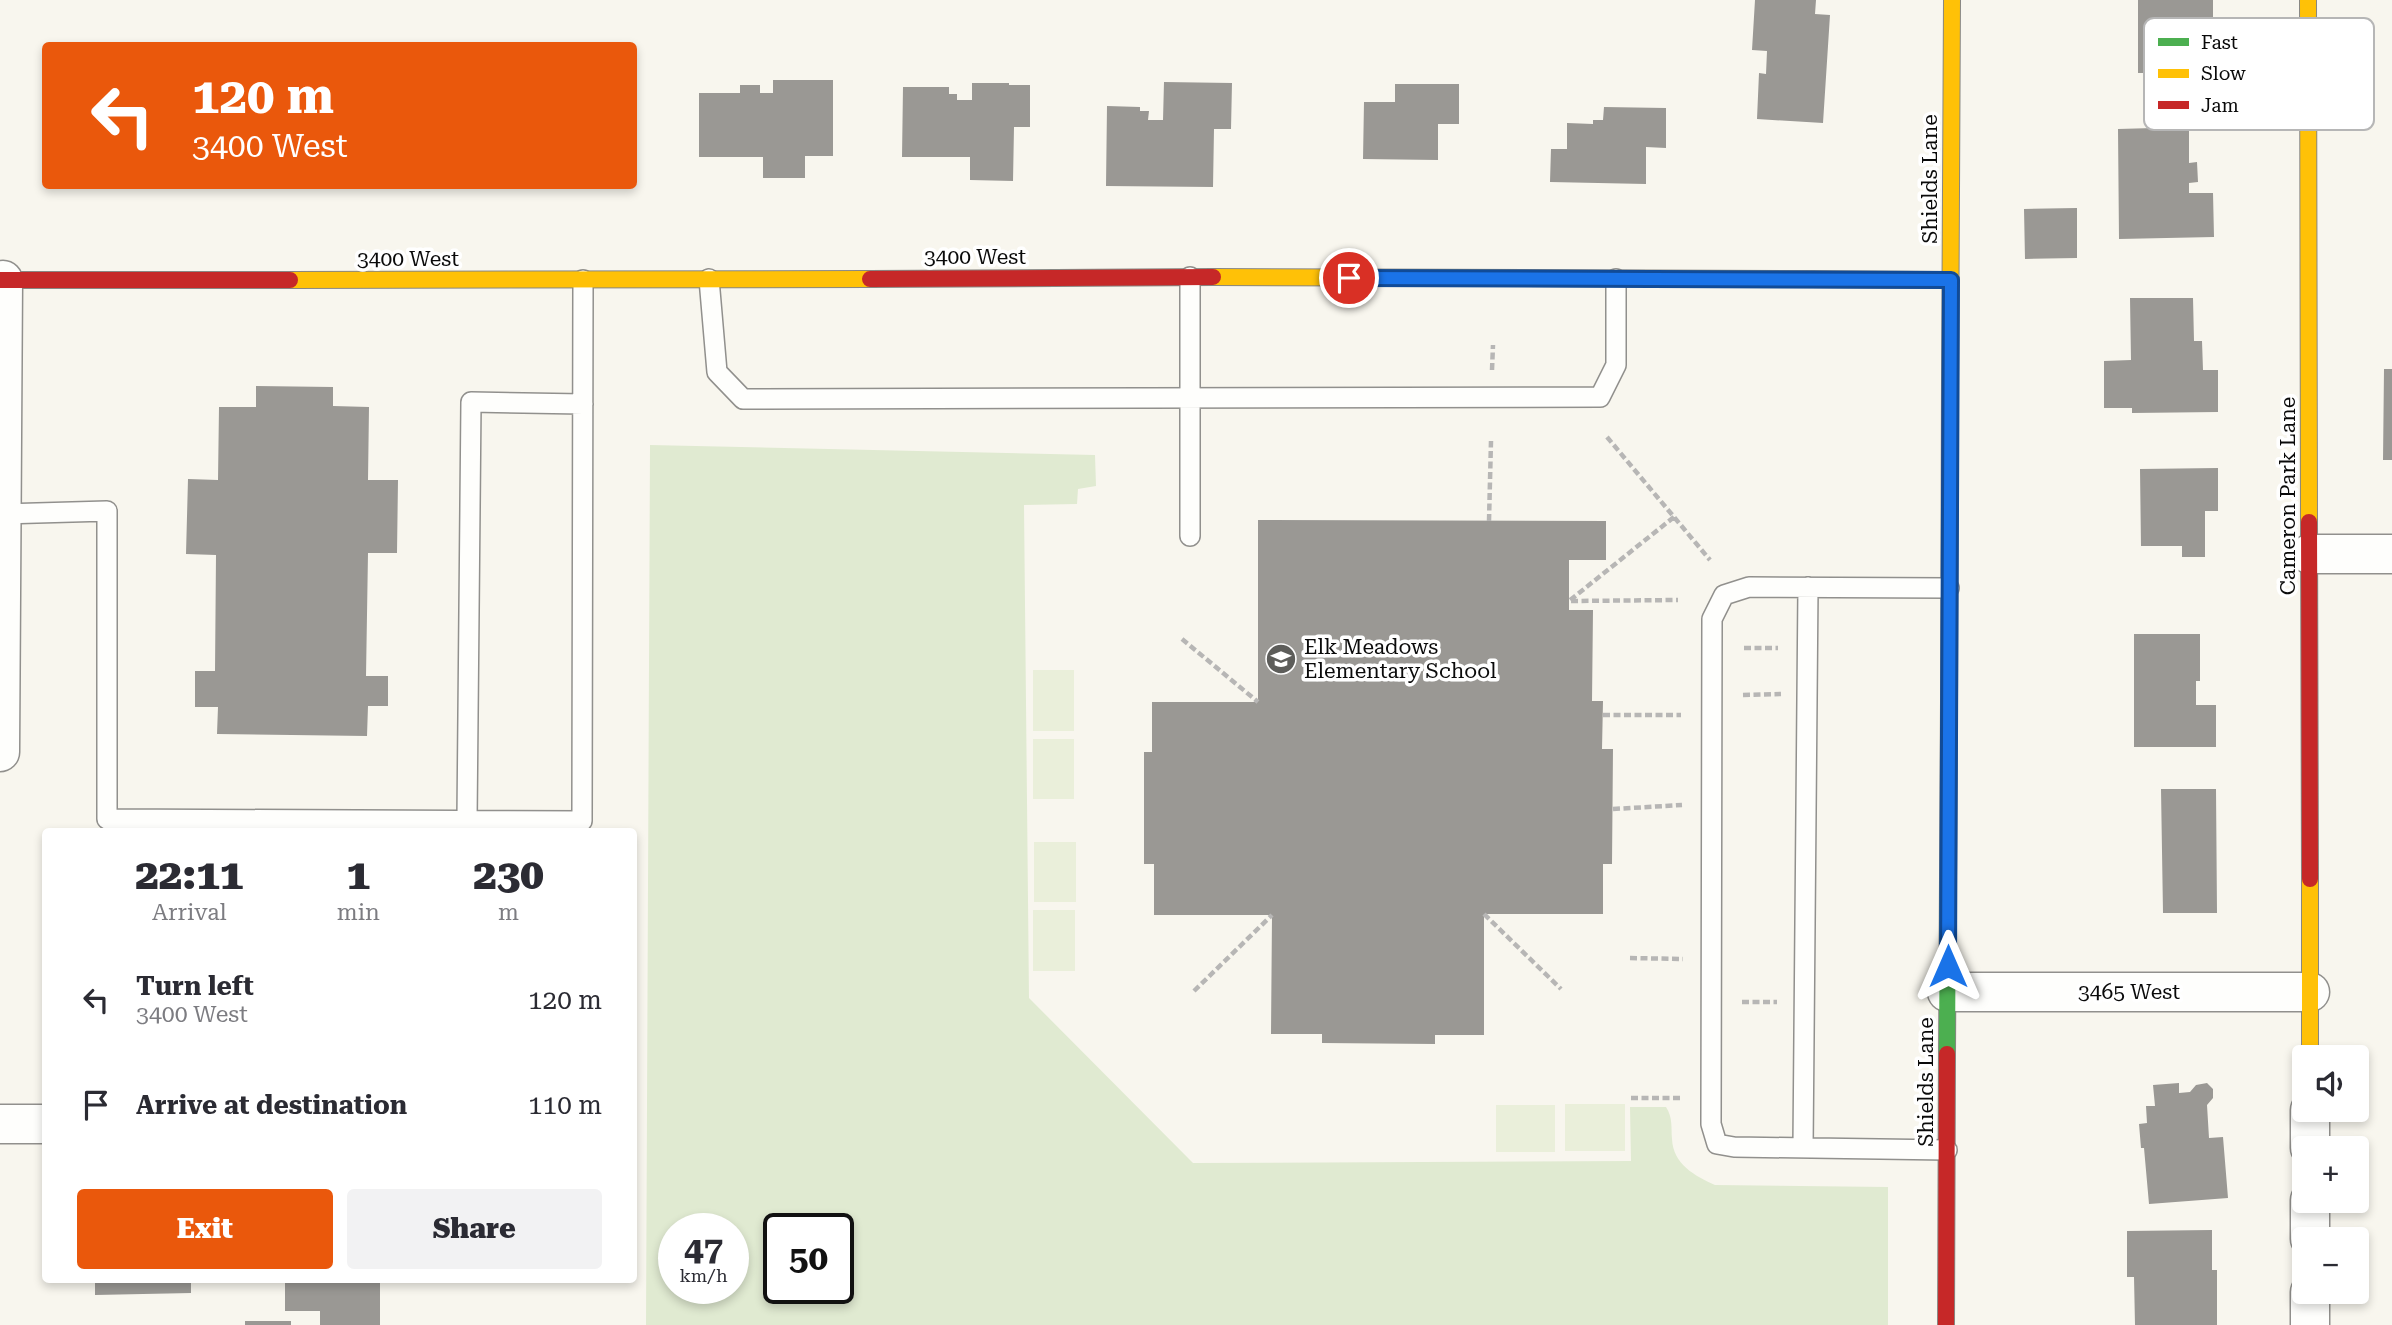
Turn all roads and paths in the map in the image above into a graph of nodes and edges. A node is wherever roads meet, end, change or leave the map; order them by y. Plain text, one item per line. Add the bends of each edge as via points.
1 (1952, 0) edge
2 (2308, 0) edge
3 (2308, 18) edge
4 (2308, 130) edge
5 (1190, 277) junction
6 (709, 279) junction
7 (1616, 279) junction
8 (1, 280) edge
9 (583, 280) junction
10 (1951, 280) junction
11 (1493, 345) dead end
12 (1492, 374) dead end
13 (1190, 397) junction
14 (583, 404) junction
15 (1606, 437) dead end
16 (1491, 441) dead end
17 (2, 514) junction
18 (1674, 517) junction
19 (1489, 521) dead end
20 (1190, 536) dead end
21 (2309, 554) junction
22 (2392, 554) edge
23 (1710, 560) dead end
24 (1808, 587) junction
25 (1949, 588) junction
26 (1678, 600) dead end
27 (1182, 639) dead end
28 (1807, 694) junction
29 (1743, 695) dead end
30 (1258, 702) dead end
31 (1603, 715) dead end
32 (1681, 715) dead end
33 (0, 752) edge
34 (1682, 805) dead end
35 (1613, 809) dead end
36 (467, 820) junction
37 (1484, 914) dead end
38 (1272, 915) dead end
39 (1630, 958) dead end
40 (1683, 959) dead end
41 (1561, 989) dead end
42 (1194, 991) dead end
43 (1947, 992) junction
44 (2310, 992) junction
45 (2310, 1045) edge
46 (1683, 1097) dead end
47 (1631, 1098) dead end
48 (0, 1124) edge
49 (42, 1124) edge
50 (1803, 1148) junction
51 (1947, 1150) junction
52 (2310, 1304) edge
53 (1947, 1325) edge
54 (2310, 1325) edge

1 - 10 street, Shields Lane
2 - 3 street, Cameron Park Lane
4 - 21 street, Cameron Park Lane
5 - 6 street, 3400 West
5 - 7 street, 3400 West
5 - 13 lane
6 - 9 street, 3400 West
6 - 13 lane via 717,372 743,399
7 - 10 street, 3400 West
7 - 13 lane via 1616,365 1600,397
8 - 9 street, 3400 West
8 - 17 street
9 - 14 lane
10 - 25 street, Shields Lane
11 - 12 path
13 - 20 lane
14 - 36 lane via 471,402
14 - 36 lane via 582,821
15 - 18 path
16 - 19 path
17 - 33 street
17 - 36 lane via 107,511 107,819
18 - 23 path
18 - 26 path via 1569,601
21 - 22 street
21 - 44 street, Cameron Park Lane
24 - 25 lane
24 - 28 lane
24 - 50 lane via 1749,587 1724,595 1712,620 1711,1124 1717,1144
25 - 43 street, Shields Lane
27 - 30 path
28 - 29 path
28 - 50 lane
31 - 32 path
34 - 35 path
37 - 41 path
38 - 42 path
39 - 40 path
43 - 44 street, 3465 West
43 - 51 street, Shields Lane
44 - 45 street, Cameron Park Lane
46 - 47 path
48 - 49 street
50 - 51 lane
51 - 53 street, Shields Lane
52 - 54 street

